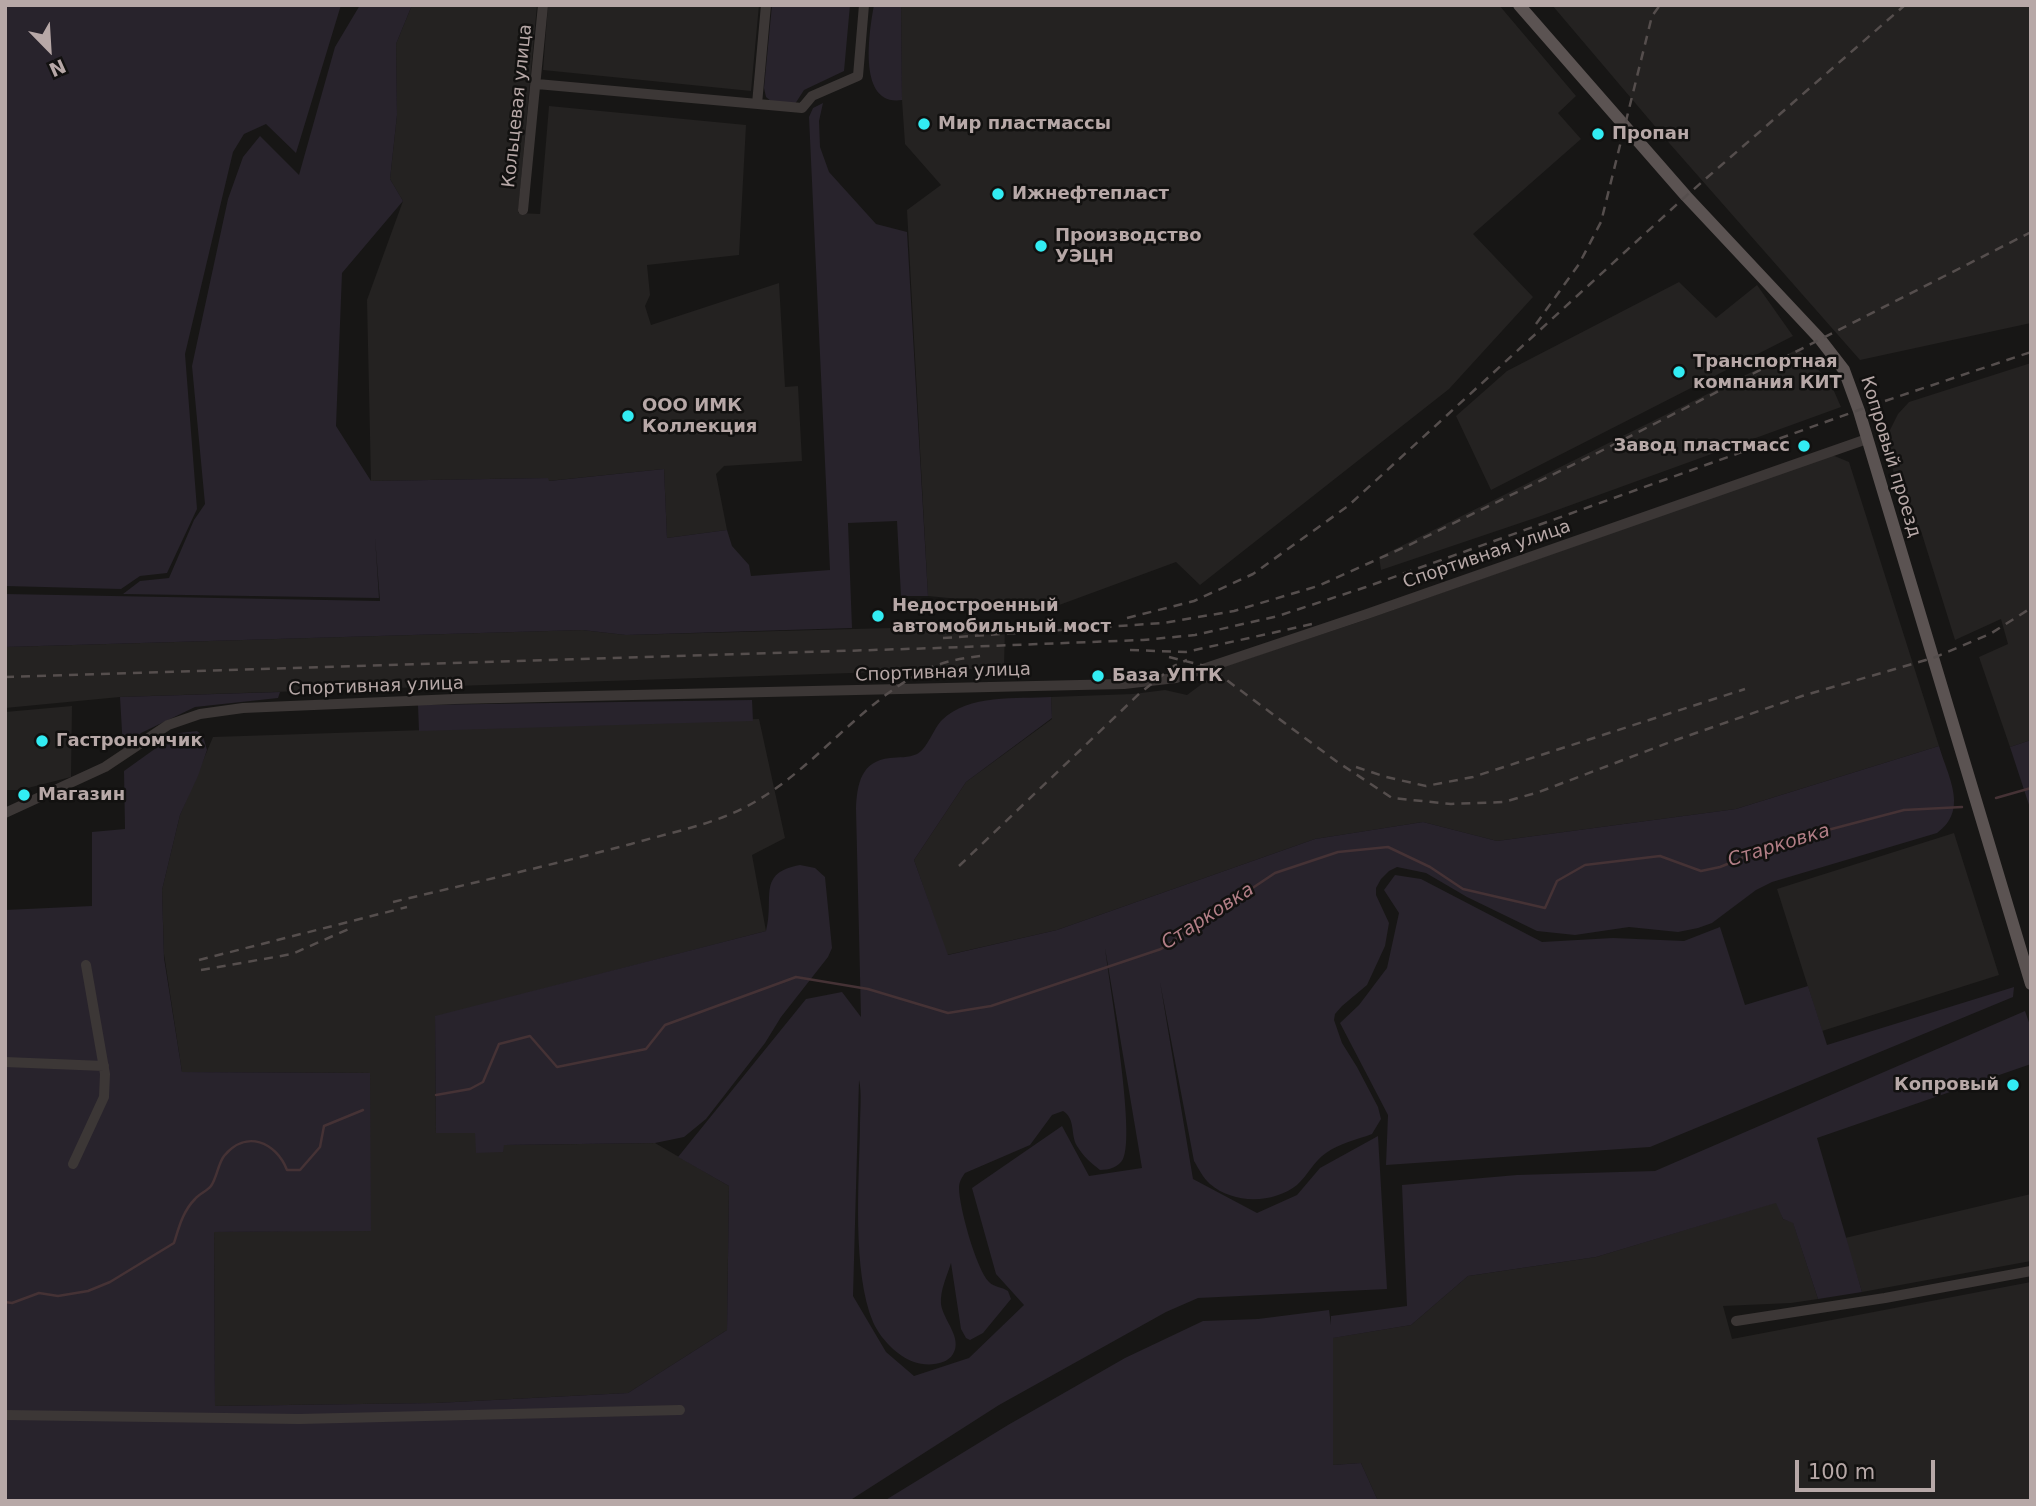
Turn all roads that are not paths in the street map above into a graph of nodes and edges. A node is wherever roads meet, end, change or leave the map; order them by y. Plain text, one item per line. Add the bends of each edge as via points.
1 (543, 5) edge
2 (766, 5) edge
3 (864, 5) edge
4 (1519, 5) edge
5 (537, 84) junction
6 (757, 104) junction
7 (523, 210) dead end
8 (1867, 439) junction
9 (5, 813) edge
10 (86, 965) dead end
11 (2031, 984) edge
12 (5, 1062) edge
13 (104, 1066) junction
14 (73, 1164) dead end
15 (2031, 1271) edge
16 (1736, 1321) dead end
17 (680, 1410) dead end
18 (5, 1415) edge

1 - 5 street, Кольцевая улица
2 - 6 street
3 - 6 street via 858,76 811,96 802,108
4 - 8 main road, Копровый проезд via 1836,358
5 - 6 street
5 - 7 street, Кольцевая улица
8 - 9 street, Спортивная улица via 1176,678 1124,684 243,708 168,725 105,767
8 - 11 main road, Копровый проезд
10 - 13 street
12 - 13 street
13 - 14 street via 104,1097
15 - 16 street
17 - 18 street via 299,1419

